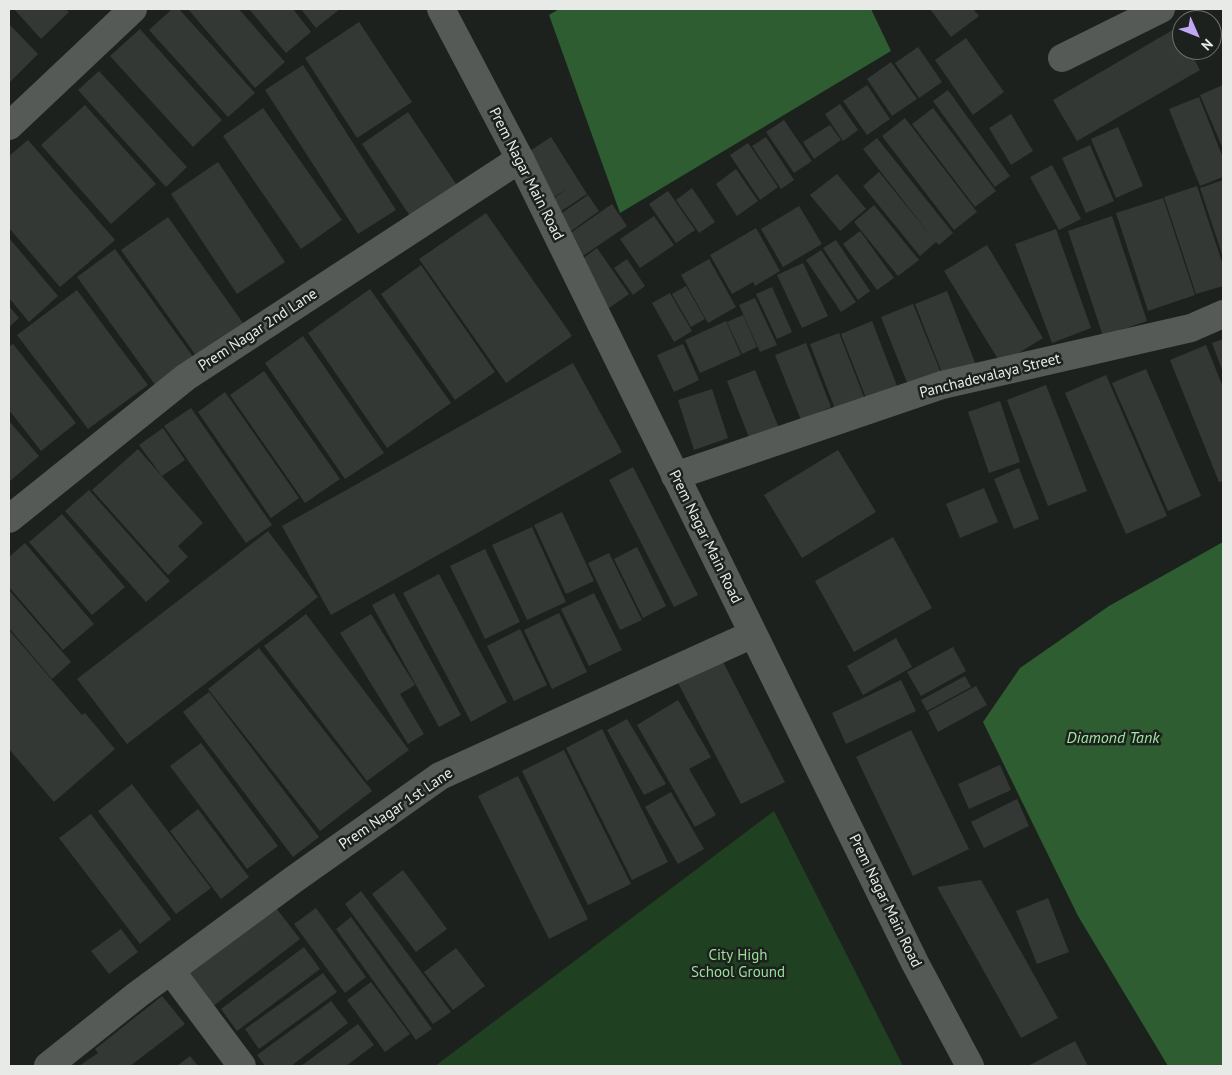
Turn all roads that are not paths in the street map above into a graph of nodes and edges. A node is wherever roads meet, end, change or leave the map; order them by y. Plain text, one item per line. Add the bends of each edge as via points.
1 (133, 9) edge
2 (441, 9) edge
3 (1161, 9) edge
4 (1062, 58) dead end
5 (9, 126) edge
6 (520, 159) junction
7 (1223, 314) edge
8 (675, 476) junction
9 (9, 519) edge
10 (753, 634) junction
11 (170, 971) junction
12 (48, 1066) edge
13 (242, 1066) edge
14 (970, 1066) edge

1 - 5 street
2 - 6 street, Prem Nagar Main Road
3 - 4 street
6 - 8 street, Prem Nagar Main Road
6 - 9 street, Prem Nagar 2nd Lane via 186,377
7 - 8 street, Panchadevalaya Street via 1191,328 942,385
8 - 10 street, Prem Nagar Main Road
10 - 11 street, Prem Nagar 1st Lane via 440,776
10 - 14 street, Prem Nagar Main Road via 915,963
11 - 12 street, Prem Nagar 1st Lane
11 - 13 street

